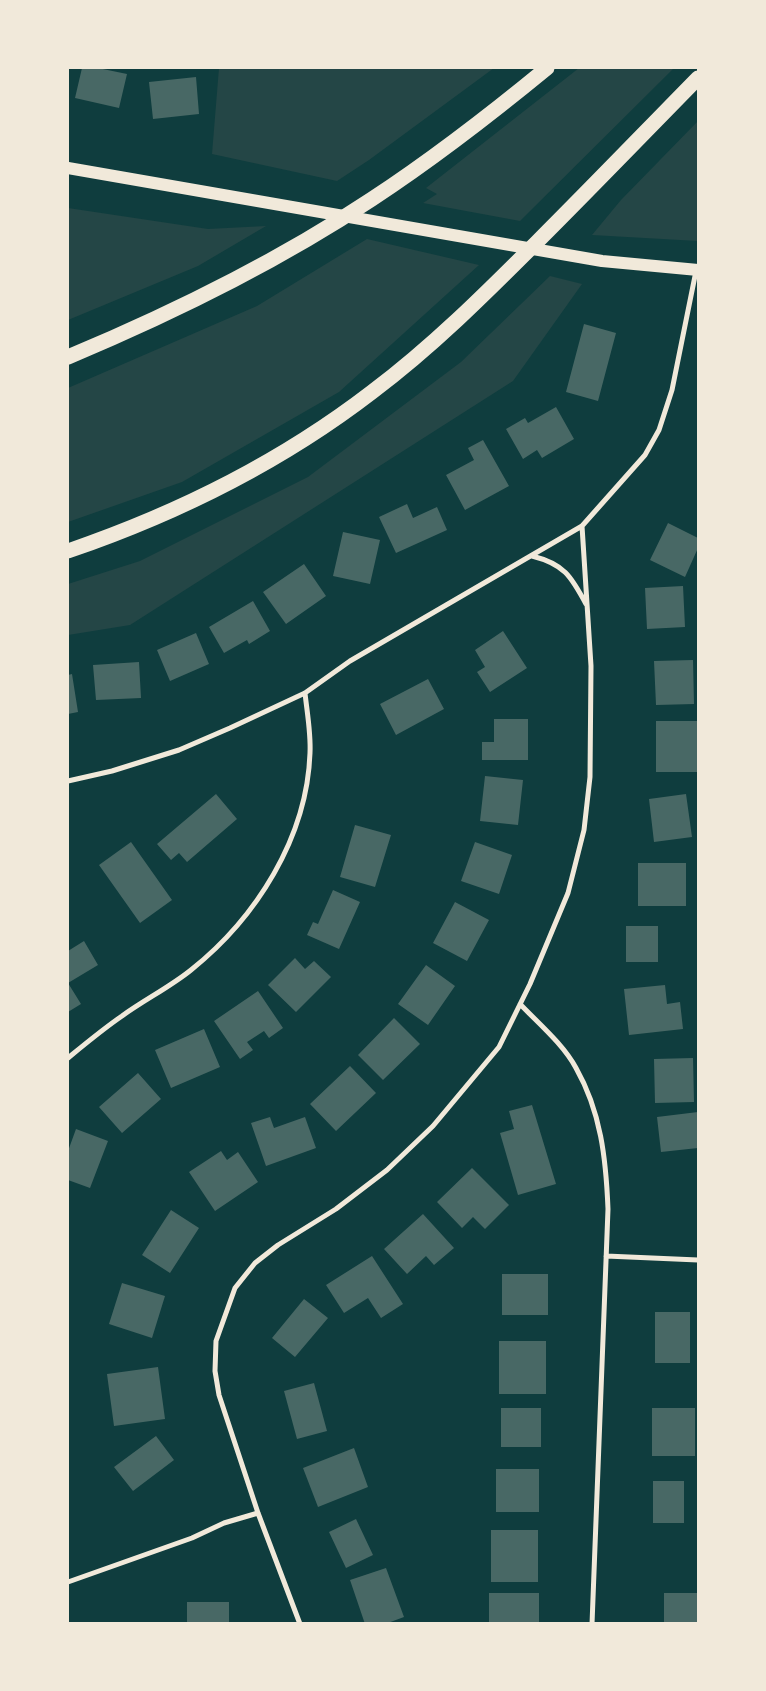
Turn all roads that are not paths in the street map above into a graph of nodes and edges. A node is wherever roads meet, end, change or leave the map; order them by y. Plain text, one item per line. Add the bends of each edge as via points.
1 (547, 68) edge
2 (698, 78) edge
3 (68, 168) edge
4 (697, 270) edge
5 (68, 357) edge
6 (582, 526) junction
7 (68, 551) edge
8 (532, 556) junction
9 (587, 607) junction
10 (305, 693) junction
11 (68, 781) edge
12 (520, 1004) junction
13 (68, 1058) edge
14 (606, 1256) junction
15 (698, 1260) edge
16 (258, 1513) junction
17 (68, 1582) edge
18 (300, 1624) edge
19 (592, 1624) edge

1 - 5 highway via 408,174 336,222 257,268 140,326
2 - 7 highway via 453,325 373,392 247,474 159,516
3 - 4 main road via 602,261
4 - 6 street via 672,390 659,430 644,455
6 - 8 street
6 - 9 street
8 - 9 street via 546,559 567,572
8 - 10 street via 350,661
9 - 12 street via 591,666 590,777 584,830 568,893
10 - 11 street via 179,750
10 - 13 street via 310,752 307,788 288,847 255,904 230,934 191,970 120,1017
12 - 14 street via 576,1067 596,1110 606,1160
12 - 16 street via 499,1047 433,1126 387,1170 336,1209 255,1263 235,1288 216,1341 215,1371 219,1396
14 - 15 street
14 - 19 street
16 - 17 street via 224,1522 192,1538
16 - 18 street

